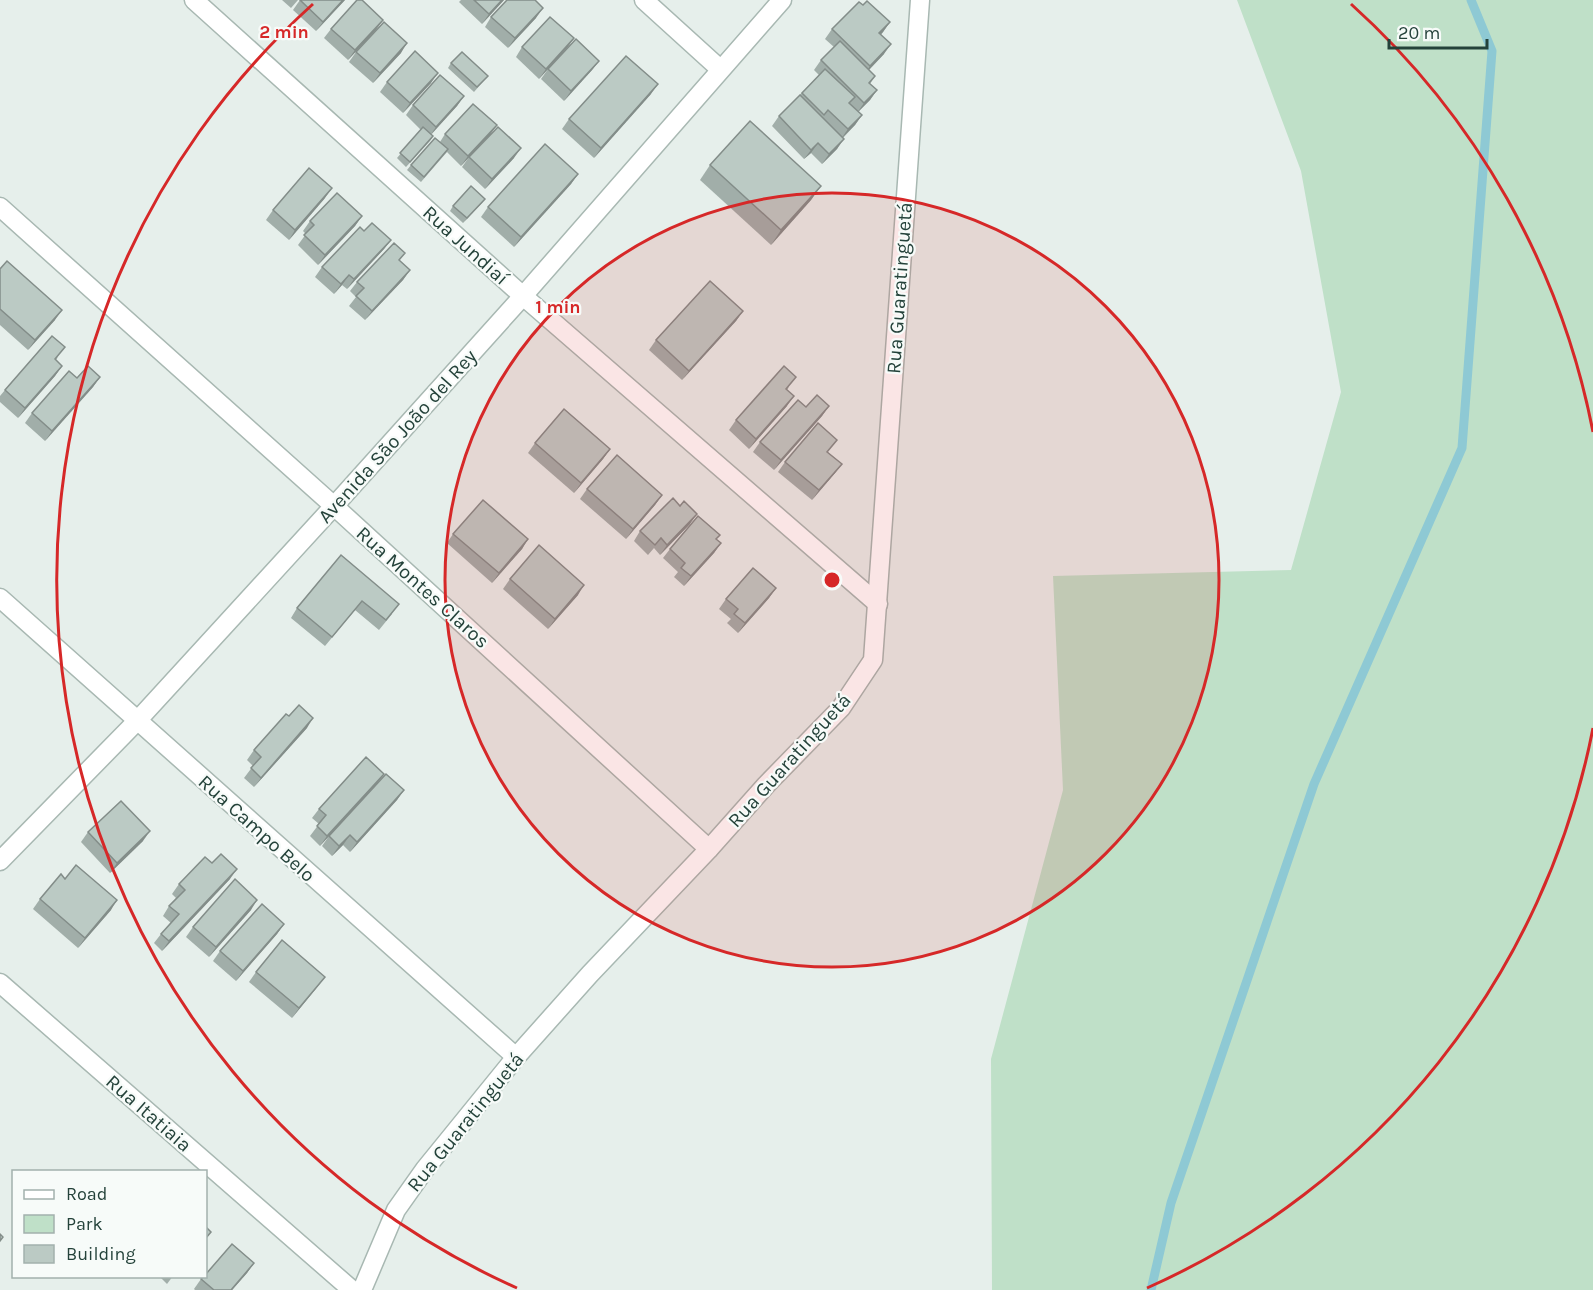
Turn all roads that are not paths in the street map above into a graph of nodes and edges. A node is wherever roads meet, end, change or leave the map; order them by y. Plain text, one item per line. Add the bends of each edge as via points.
1 (194, 0) edge
2 (644, 0) edge
3 (782, 0) edge
4 (920, 0) edge
5 (720, 69) junction
6 (0, 207) edge
7 (523, 296) junction
8 (334, 506) junction
9 (0, 598) edge
10 (878, 604) junction
11 (137, 721) junction
12 (709, 849) junction
13 (0, 861) edge
14 (0, 983) edge
15 (516, 1057) junction
16 (352, 1290) edge
17 (362, 1290) edge

1 - 7 street, Rua Jundiaí
2 - 5 street
3 - 5 street, Avenida São João del Rey
4 - 10 street, Rua Guaratinguetá
5 - 7 street, Avenida São João del Rey
6 - 8 street, Rua Montes Claros
7 - 8 street, Avenida São João del Rey
7 - 10 street, Rua Jundiaí
8 - 11 street, Avenida São João del Rey
8 - 12 street, Rua Montes Claros
9 - 11 street, Rua Campo Belo
10 - 12 street, Rua Guaratinguetá via 873,660 841,708
11 - 13 street, Avenida São João del Rey
11 - 15 street, Rua Campo Belo
12 - 15 street, Rua Guaratinguetá
14 - 16 street, Rua Itatiaia
15 - 17 street, Rua Guaratinguetá via 396,1210

